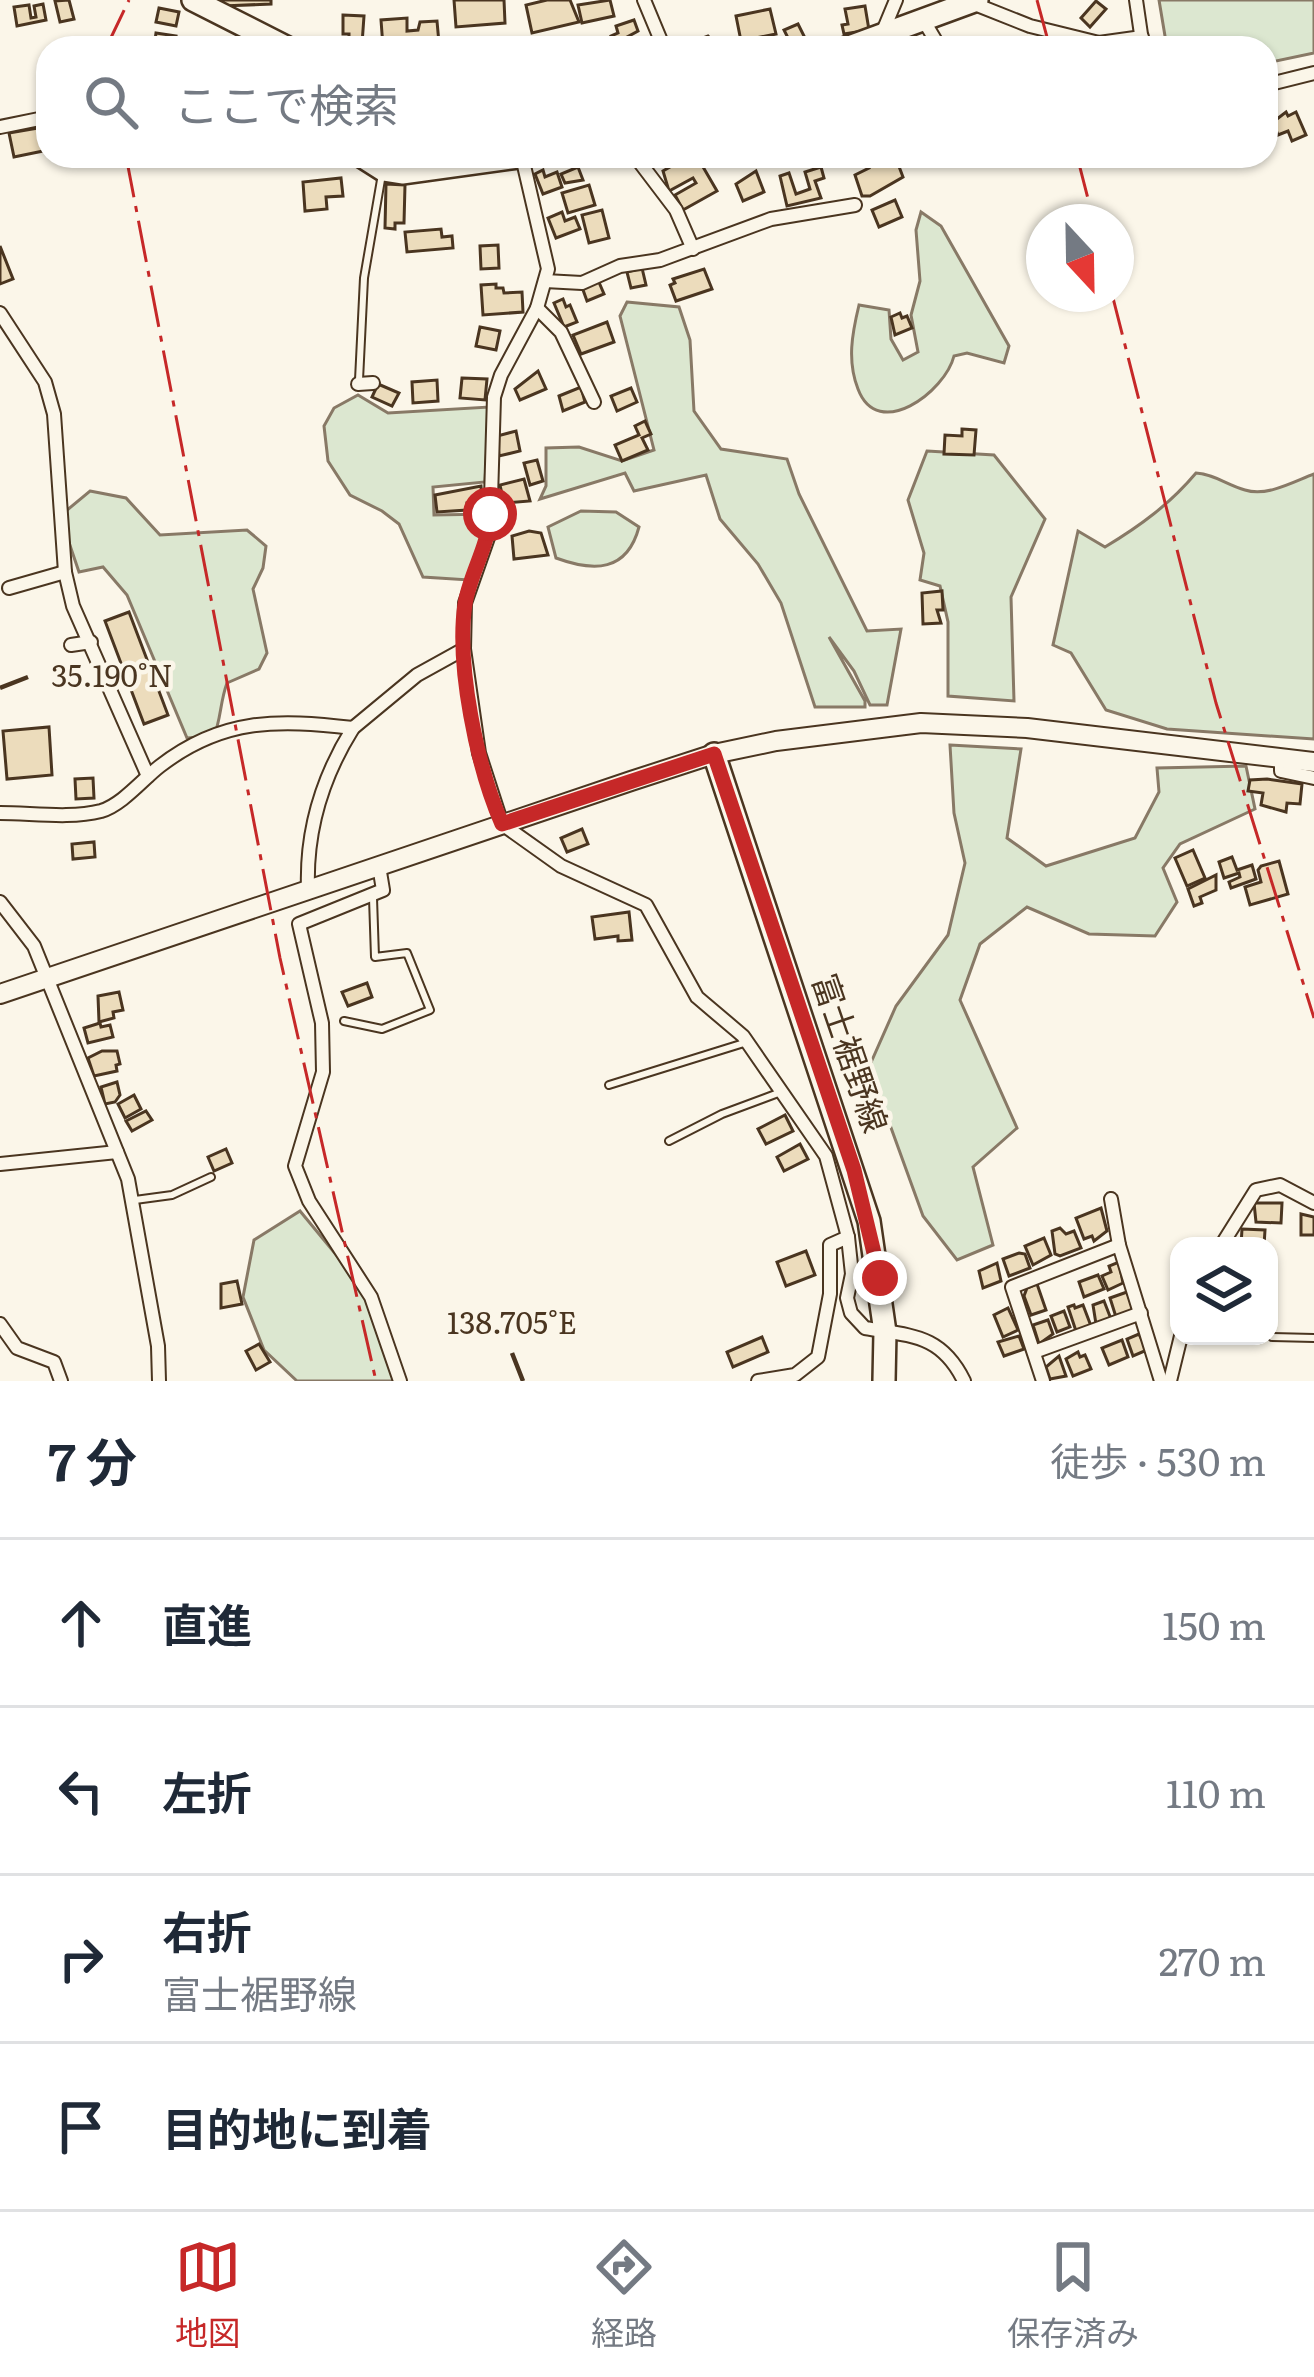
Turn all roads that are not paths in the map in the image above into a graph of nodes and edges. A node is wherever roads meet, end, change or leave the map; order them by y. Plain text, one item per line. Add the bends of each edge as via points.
1 (193, 0) edge
2 (644, 0) edge
3 (896, 0) edge
4 (1136, 0) edge
5 (974, 1) edge
6 (924, 21) junction
7 (264, 36) edge
8 (659, 36) edge
9 (881, 36) edge
10 (884, 36) edge
11 (933, 36) edge
12 (1071, 36) edge
13 (1141, 36) edge
14 (1314, 73) edge
15 (1278, 82) edge
16 (36, 120) edge
17 (0, 127) edge
18 (379, 168) edge
19 (440, 168) edge
20 (527, 168) edge
21 (644, 168) edge
22 (382, 170) junction
23 (855, 205) dead end
24 (692, 249) junction
25 (545, 281) junction
26 (537, 308) junction
27 (2, 320) edge
28 (374, 382) dead end
29 (358, 384) joint
30 (594, 403) dead end
31 (65, 572) junction
32 (10, 588) dead end
33 (91, 642) junction
34 (71, 645) dead end
35 (464, 650) junction
36 (352, 728) junction
37 (714, 754) junction
38 (1281, 758) junction
39 (1314, 762) edge
40 (148, 776) junction
41 (1314, 778) edge
42 (0, 813) edge
43 (502, 824) junction
44 (379, 866) junction
45 (308, 888) junction
46 (373, 894) junction
47 (0, 902) edge
48 (48, 978) junction
49 (0, 994) edge
50 (344, 1021) dead end
51 (748, 1042) junction
52 (609, 1085) dead end
53 (781, 1092) junction
54 (669, 1141) dead end
55 (117, 1152) junction
56 (0, 1164) edge
57 (211, 1177) dead end
58 (1111, 1198) dead end
59 (134, 1200) junction
60 (1314, 1203) edge
61 (848, 1237) junction
62 (1226, 1237) edge
63 (1119, 1245) junction
64 (1141, 1312) junction
65 (0, 1324) edge
66 (885, 1331) junction
67 (1278, 1337) edge
68 (1314, 1338) edge
69 (1178, 1345) edge
70 (1034, 1352) junction
71 (61, 1381) edge
72 (159, 1381) edge
73 (400, 1381) edge
74 (758, 1381) edge
75 (884, 1381) edge
76 (964, 1381) edge
77 (1043, 1381) edge
78 (1166, 1381) edge

1 - 7 main road
2 - 8 street
3 - 9 street
4 - 13 street
5 - 6 main road
5 - 12 street
6 - 10 main road
6 - 11 street
14 - 15 street
16 - 17 street
18 - 22 main road
19 - 22 main road
20 - 25 street
21 - 24 street via 676,210
22 - 29 lane
23 - 24 street via 771,219
24 - 25 street via 582,283
25 - 26 street
26 - 30 street via 561,332
26 - 35 street via 494,397 490,532 465,602
27 - 31 street via 45,382 54,414
28 - 29 street
31 - 32 street
31 - 33 street
33 - 34 street
33 - 40 street
35 - 36 street via 417,675
35 - 43 street via 479,753
36 - 40 street via 267,721 214,736
36 - 45 street via 326,774
37 - 38 street via 921,723
37 - 43 street
37 - 66 main road, 富士裾野線 via 854,1170
38 - 39 street
38 - 41 street via 1281,771
40 - 42 street via 106,810
43 - 44 street
43 - 51 street via 560,866 646,905 697,997
44 - 45 street
44 - 46 street via 383,890
45 - 48 street
46 - 50 lane via 375,957 406,953 430,1010 382,1029
46 - 73 street via 298,923 322,1022 323,1072 295,1166 371,1297
47 - 48 street
48 - 49 street
48 - 55 street
51 - 52 lane
51 - 53 street
53 - 54 lane
53 - 61 street via 826,1156
55 - 56 street
55 - 59 street
57 - 59 lane via 172,1195
58 - 63 street
59 - 72 street
60 - 62 street via 1280,1185 1256,1190
61 - 66 street via 851,1313 865,1328
61 - 74 street via 830,1245 818,1358 795,1375
63 - 64 street
63 - 70 street via 1012,1287
64 - 70 street
64 - 78 street
65 - 71 street via 17,1348 54,1362
66 - 75 main road, 富士裾野線
66 - 76 street via 933,1342
67 - 68 lane
69 - 78 street
70 - 77 street

